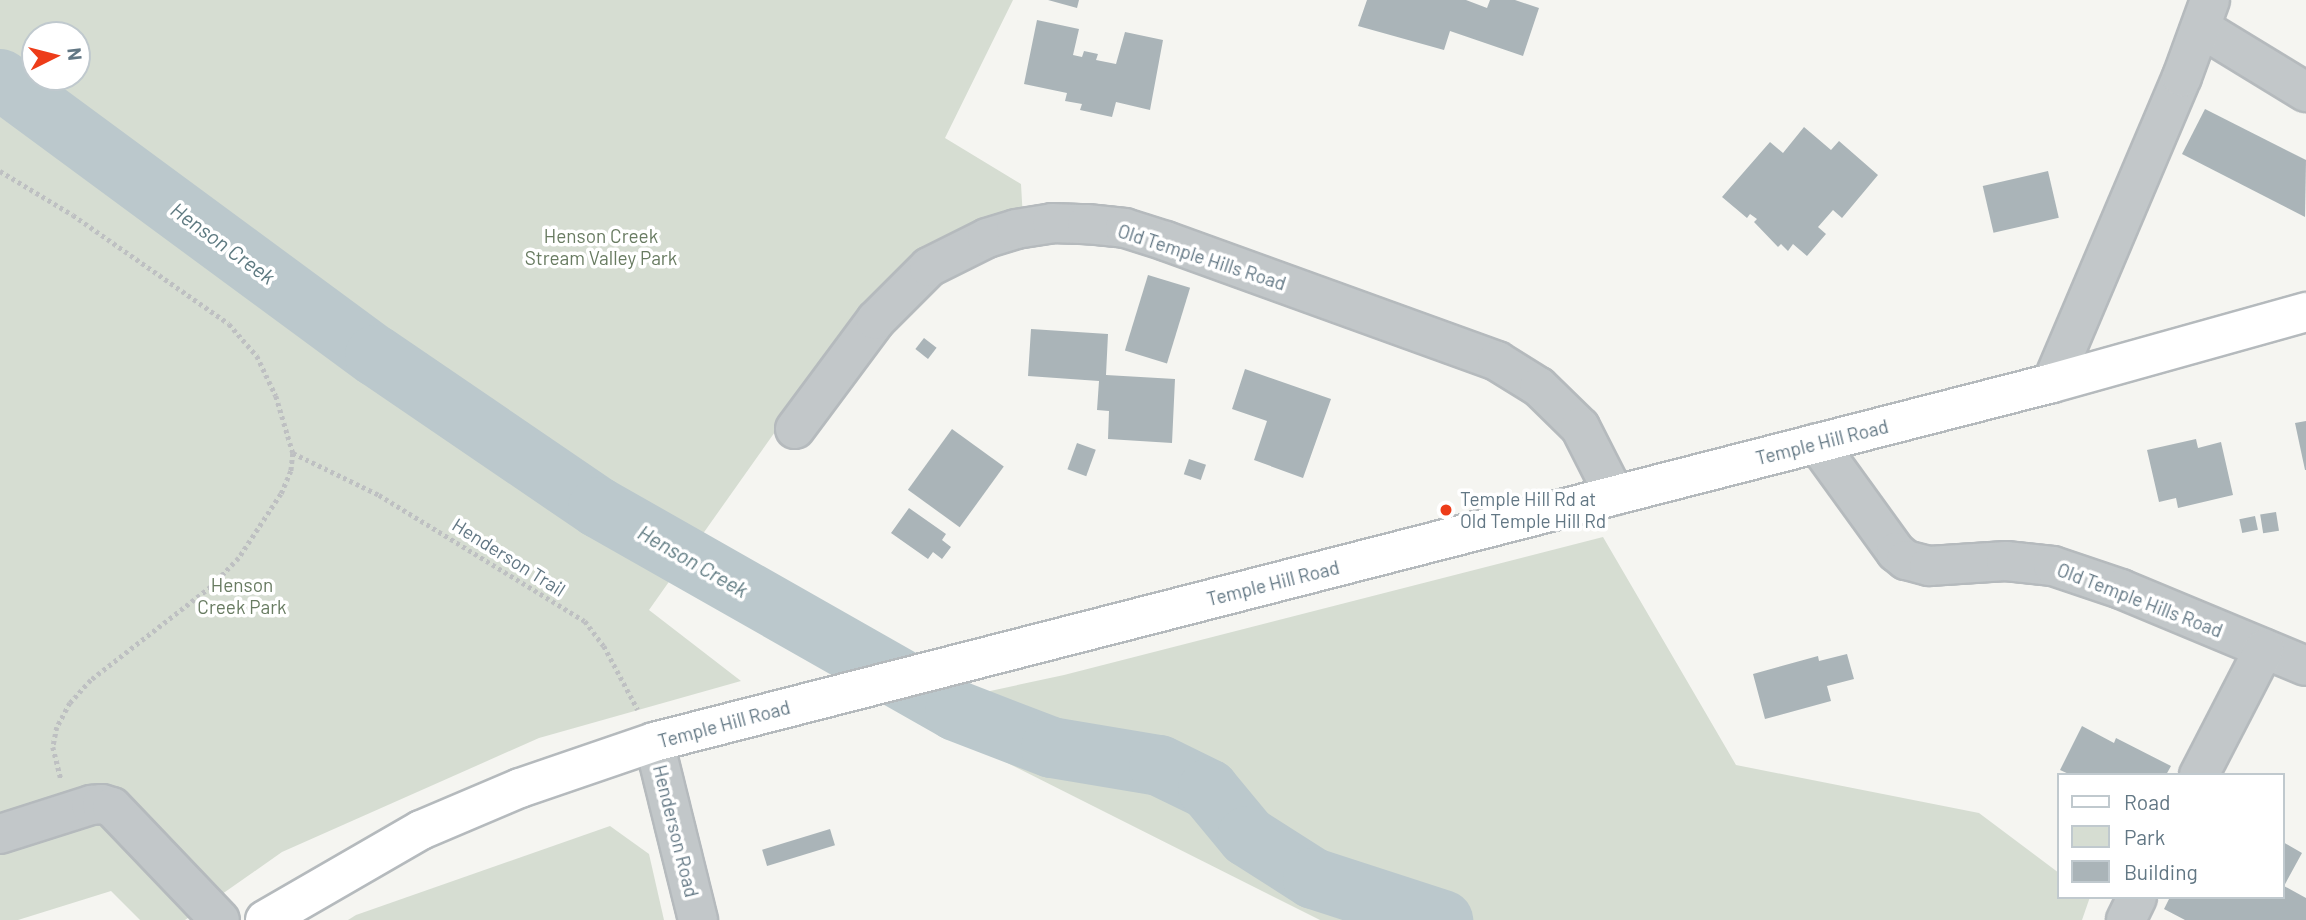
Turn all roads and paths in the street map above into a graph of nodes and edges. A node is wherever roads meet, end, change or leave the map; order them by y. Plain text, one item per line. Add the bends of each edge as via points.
1 (2205, 14) edge
2 (2306, 92) edge
3 (0, 171) edge
4 (2306, 312) edge
5 (2052, 383) junction
6 (795, 429) dead end
7 (1817, 443) junction
8 (293, 453) junction
9 (1615, 496) junction
10 (2264, 649) junction
11 (2306, 666) edge
12 (654, 742) junction
13 (2200, 773) edge
14 (73, 811) junction
15 (0, 834) edge
16 (2136, 899) edge
17 (220, 920) edge
18 (265, 920) edge
19 (698, 920) edge
20 (2126, 920) edge

1 - 2 street
1 - 5 street
3 - 8 path via 73,215 229,324 257,356 276,396
4 - 5 main road, Temple Hill Road
5 - 7 main road, Temple Hill Road
6 - 9 street, Old Temple Hills Road via 876,320 929,267 1016,229 1087,224 1125,228 1166,241 1497,361 1539,387 1580,427
7 - 9 main road, Temple Hill Road
7 - 10 street, Old Temple Hills Road via 1906,561 1928,566 2006,561 2053,566
8 - 12 path, Henderson Trail via 379,495 585,621 609,655
8 - 14 path via 281,494 239,558 211,587 90,680 70,704 57,727 53,747
9 - 12 main road, Temple Hill Road
10 - 11 street, Old Temple Hills Road
10 - 13 street
12 - 18 main road, Temple Hill Road via 520,788 421,830
12 - 19 street, Henderson Road
14 - 15 street
14 - 17 street via 102,804 112,807
16 - 20 street

